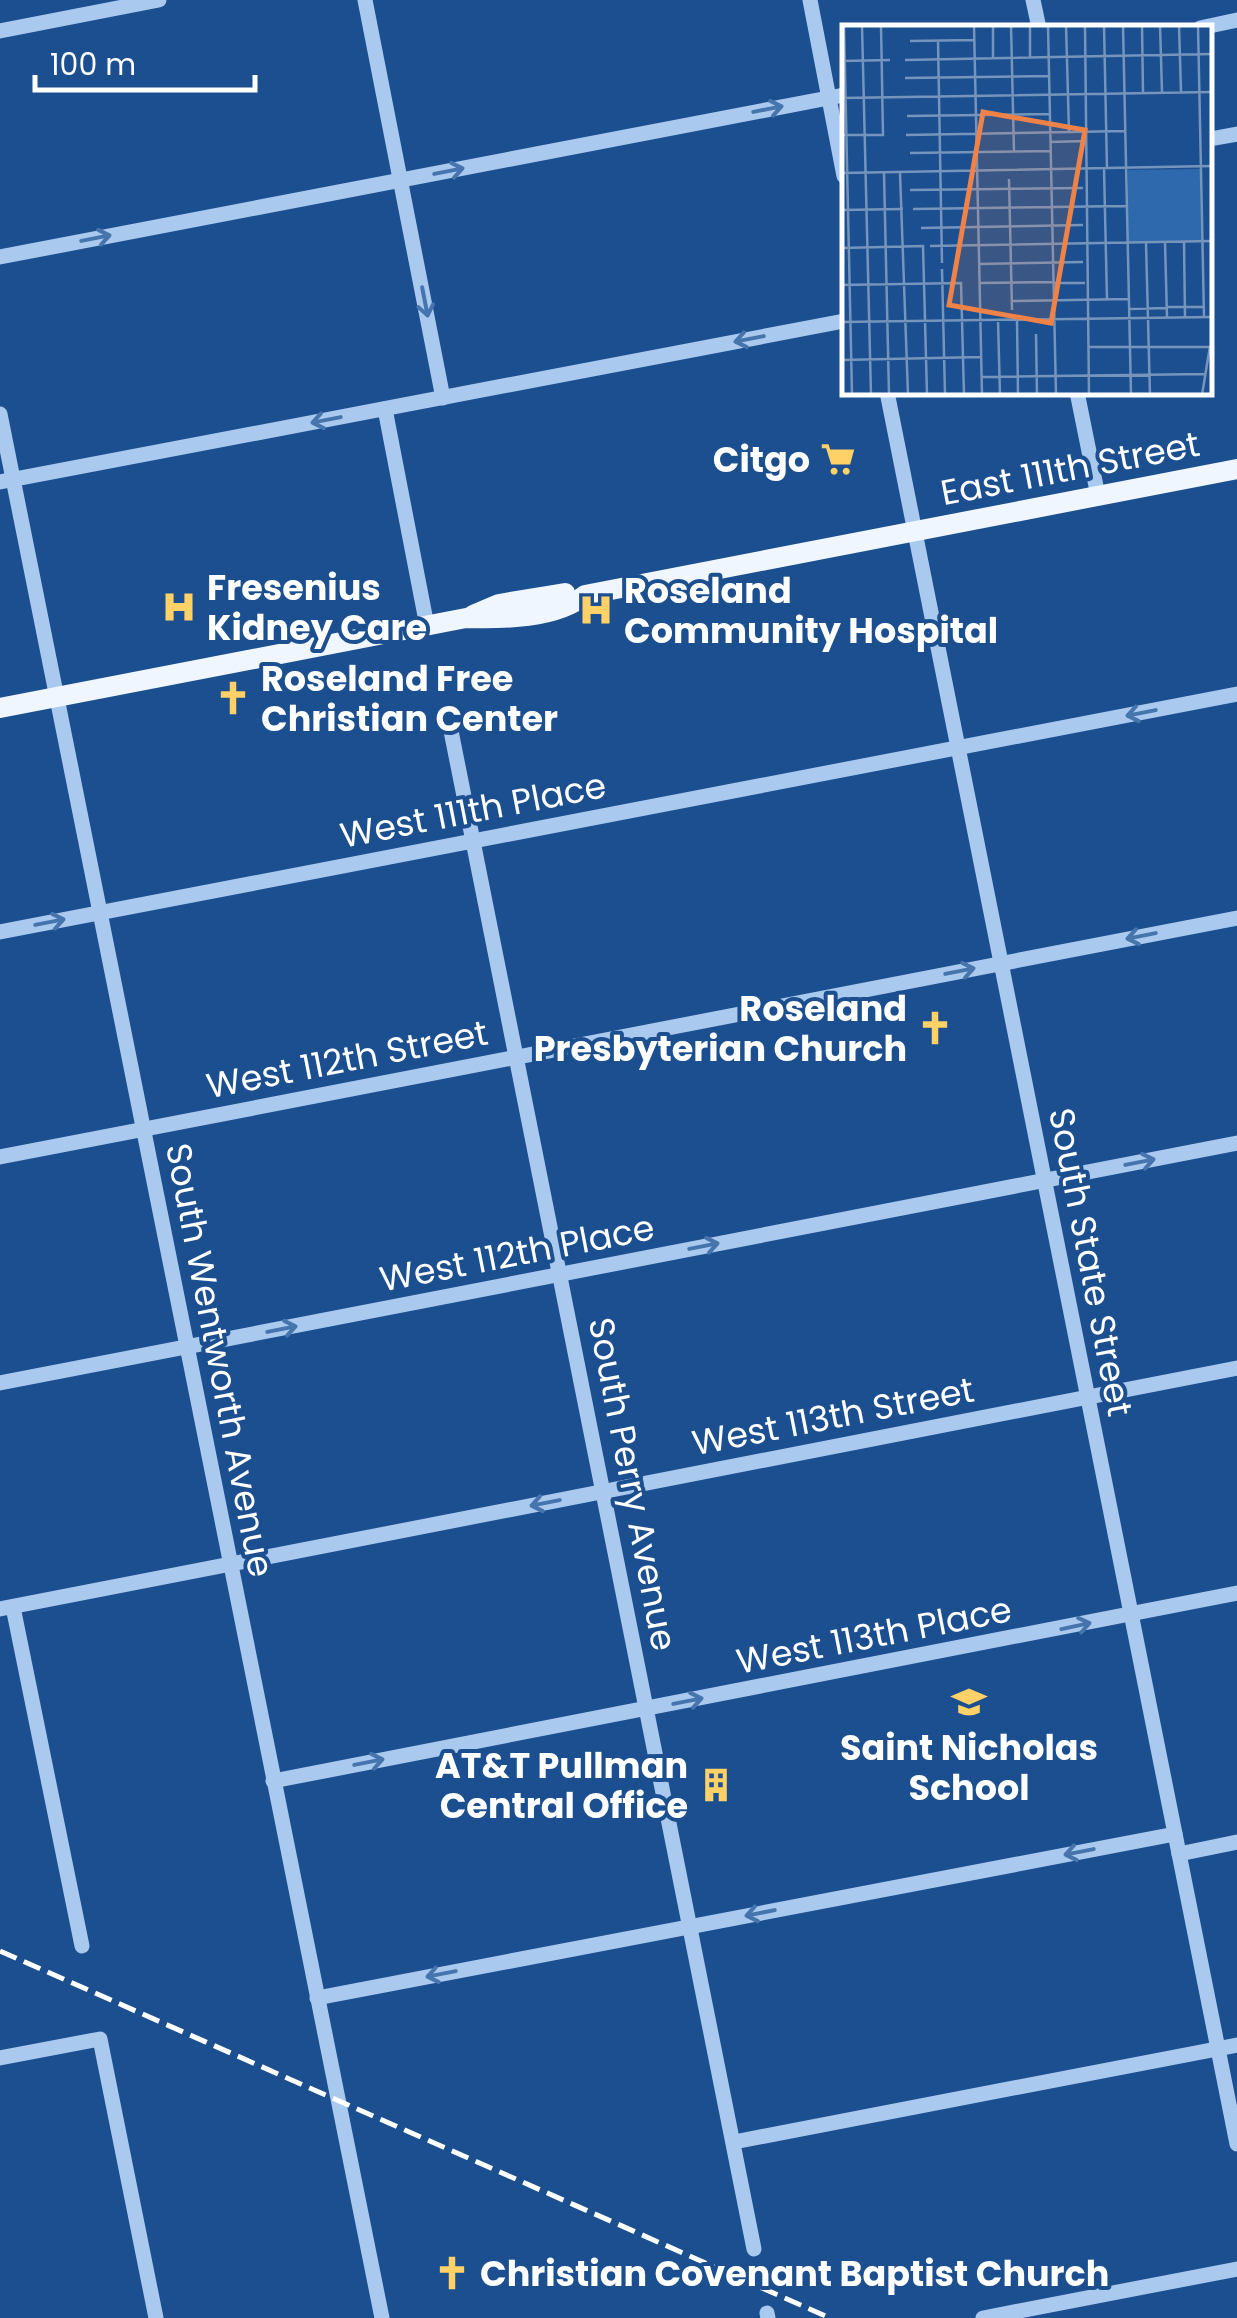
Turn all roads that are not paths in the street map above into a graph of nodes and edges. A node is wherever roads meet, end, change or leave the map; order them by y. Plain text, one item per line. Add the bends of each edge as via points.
1 (159, 0) edge
2 (366, 0) edge
3 (810, 0) edge
4 (1033, 0) edge
5 (1237, 20) edge
6 (1038, 25) edge
7 (1212, 25) edge
8 (0, 30) edge
9 (837, 96) edge
10 (1237, 134) edge
11 (1212, 139) edge
12 (842, 153) edge
13 (401, 180) junction
14 (0, 257) edge
15 (842, 321) edge
16 (888, 395) edge
17 (1078, 395) edge
18 (444, 398) junction
19 (385, 408) junction
20 (0, 414) edge
21 (1237, 468) edge
22 (6, 481) edge
23 (1098, 496) junction
24 (915, 532) junction
25 (427, 626) junction
26 (1237, 694) edge
27 (55, 697) junction
28 (0, 708) edge
29 (451, 731) dead end
30 (958, 748) junction
31 (473, 840) junction
32 (100, 913) junction
33 (1237, 918) edge
34 (0, 932) edge
35 (1001, 964) junction
36 (516, 1057) junction
37 (143, 1129) junction
38 (1237, 1143) edge
39 (0, 1157) edge
40 (1044, 1180) junction
41 (560, 1274) junction
42 (186, 1347) junction
43 (1237, 1368) edge
44 (0, 1384) edge
45 (1088, 1397) junction
46 (604, 1492) junction
47 (230, 1565) junction
48 (1237, 1593) edge
49 (6, 1608) edge
50 (1131, 1614) junction
51 (647, 1709) junction
52 (274, 1781) junction
53 (1175, 1834) junction
54 (1237, 1842) edge
55 (1179, 1854) junction
56 (690, 1926) junction
57 (82, 1946) dead end
58 (317, 1998) junction
59 (1237, 2045) edge
60 (1218, 2048) junction
61 (0, 2058) edge
62 (734, 2142) junction
63 (1237, 2144) edge
64 (754, 2249) dead end
65 (1237, 2269) edge
66 (1040, 2313) edge
67 (156, 2318) edge
68 (382, 2318) edge
69 (983, 2318) edge

1 - 8 street
2 - 13 street
3 - 9 street
4 - 6 street
5 - 7 street
9 - 12 street
13 -> 9 street
10 - 11 street
14 -> 13 street
13 -> 18 street
15 -> 18 street
16 - 24 street, South State Street
17 - 23 street
18 - 19 street
19 -> 22 street
19 - 25 street
20 - 22 street, South Wentworth Avenue
21 - 23 main road, East 111th Street
22 - 27 street, South Wentworth Avenue
23 - 24 main road, East 111th Street
24 - 25 main road, East 111th Street via 585,595 533,614
24 - 30 street, South State Street
25 - 27 main road, East 111th Street
26 -> 30 street, West 111th Place
27 - 28 main road, East 111th Street
27 - 32 street, South Wentworth Avenue
29 - 31 street, South Perry Avenue
30 - 31 street, West 111th Place
30 - 35 street, South State Street
31 - 32 street, West 111th Place
31 - 36 street, South Perry Avenue
34 -> 32 street, West 111th Place
32 - 37 street, South Wentworth Avenue
33 -> 35 street, West 112th Street
36 -> 35 street, West 112th Street
35 - 40 street, South State Street
36 - 37 street, West 112th Street
36 - 41 street, South Perry Avenue
37 - 39 street, West 112th Street
37 - 42 street, South Wentworth Avenue
40 -> 38 street, West 112th Place
41 -> 40 street, West 112th Place
40 - 45 street, South State Street
42 -> 41 street, West 112th Place
41 - 46 street, South Perry Avenue
42 - 44 street, West 112th Place
42 - 47 street, South Wentworth Avenue
43 - 45 street, West 113th Street
45 - 46 street, West 113th Street
45 - 50 street, South State Street
46 -> 47 street, West 113th Street
46 - 51 street, South Perry Avenue
47 - 49 street, West 113th Street
47 - 52 street, South Wentworth Avenue
48 - 50 street, West 113th Place
49 - 57 street
51 -> 50 street, West 113th Place
50 - 53 street, South State Street
52 -> 51 street, West 113th Place
51 - 56 street, South Perry Avenue
52 - 58 street, South Wentworth Avenue
53 - 55 street, South State Street
53 -> 56 street
54 - 55 street
55 - 60 street, South State Street
56 -> 58 street
56 - 62 street, South Perry Avenue
58 - 68 street, South Wentworth Avenue
59 - 60 street
60 - 62 street
60 - 63 street, South State Street
61 - 67 street via 100,2039
62 - 64 street, South Perry Avenue
65 - 66 street
66 - 69 street

